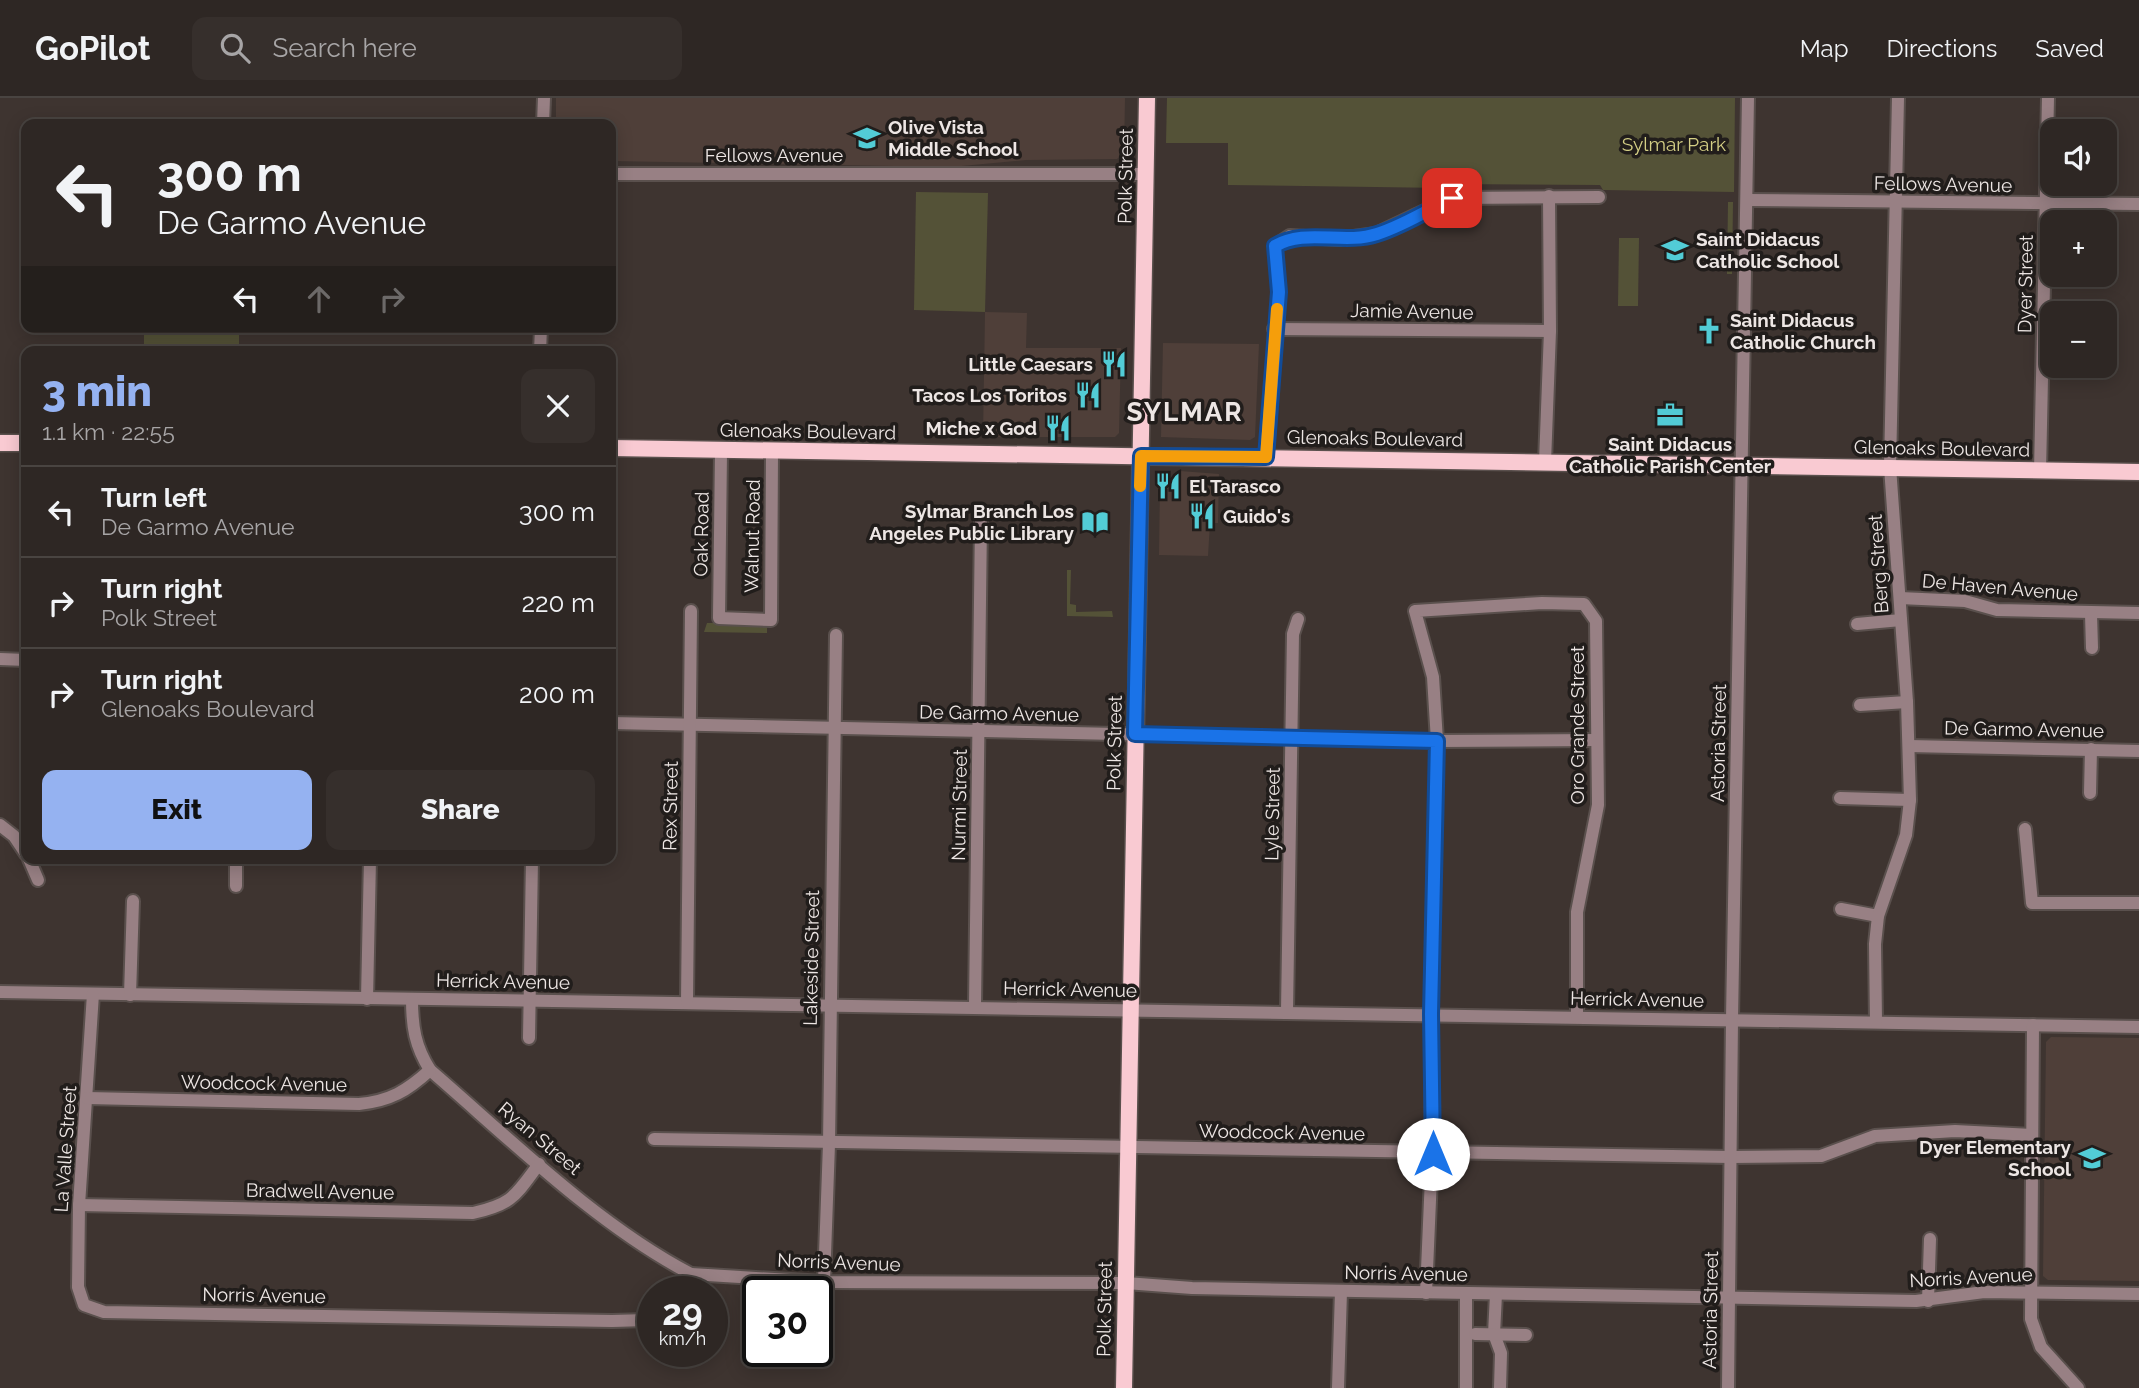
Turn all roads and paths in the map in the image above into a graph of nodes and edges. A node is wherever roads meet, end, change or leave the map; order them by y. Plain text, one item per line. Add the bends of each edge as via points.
1 (544, 98) edge
2 (1147, 98) edge
3 (1748, 98) edge
4 (1898, 98) edge
5 (2048, 98) edge
6 (544, 119) edge
7 (616, 174) edge
8 (1146, 174) junction
9 (1549, 196) junction
10 (1599, 197) dead end
11 (1748, 200) junction
12 (1897, 203) junction
13 (2046, 204) junction
14 (2139, 204) edge
15 (1274, 328) junction
16 (1550, 331) junction
17 (0, 443) edge
18 (21, 443) edge
19 (616, 448) edge
20 (721, 451) junction
21 (772, 452) junction
22 (1141, 456) junction
23 (1266, 457) junction
24 (1545, 463) junction
25 (1743, 466) junction
26 (1890, 467) junction
27 (2040, 471) junction
28 (2139, 472) edge
29 (981, 520) dead end
30 (1900, 598) junction
31 (691, 611) dead end
32 (2139, 613) edge
33 (2091, 614) junction
34 (1298, 619) dead end
35 (771, 620) joint
36 (1901, 620) junction
37 (1857, 624) dead end
38 (836, 635) dead end
39 (2092, 648) dead end
40 (0, 659) edge
41 (21, 660) edge
42 (1907, 702) junction
43 (1860, 705) dead end
44 (616, 723) edge
45 (690, 723) junction
46 (834, 730) junction
47 (979, 733) junction
48 (1135, 734) junction
49 (1293, 738) junction
50 (1596, 740) junction
51 (1437, 741) junction
52 (1909, 746) junction
53 (2091, 749) junction
54 (2139, 751) edge
55 (2090, 793) dead end
56 (1840, 798) dead end
57 (1910, 800) junction
58 (0, 825) edge
59 (2025, 829) dead end
60 (21, 847) edge
61 (31, 864) edge
62 (236, 864) edge
63 (370, 864) edge
64 (532, 864) edge
65 (38, 880) dead end
66 (236, 886) dead end
67 (133, 901) dead end
68 (2139, 903) edge
69 (1841, 909) dead end
70 (1878, 916) junction
71 (0, 992) edge
72 (93, 994) junction
73 (130, 995) junction
74 (367, 999) junction
75 (412, 999) junction
76 (530, 1002) junction
77 (687, 1002) junction
78 (829, 1005) junction
79 (975, 1006) junction
80 (1132, 1010) junction
81 (1287, 1011) junction
82 (1431, 1014) junction
83 (1577, 1017) junction
84 (1732, 1020) junction
85 (1876, 1021) junction
86 (2033, 1025) junction
87 (2139, 1027) edge
88 (529, 1038) dead end
89 (430, 1070) junction
90 (87, 1098) junction
91 (2032, 1135) junction
92 (654, 1139) dead end
93 (829, 1144) junction
94 (1129, 1148) junction
95 (1433, 1154) junction
96 (1731, 1157) junction
97 (539, 1164) junction
98 (79, 1205) junction
99 (1930, 1238) dead end
100 (691, 1274) joint
101 (824, 1276) edge
102 (742, 1277) edge
103 (833, 1282) edge
104 (1126, 1283) junction
105 (1341, 1291) junction
106 (2030, 1292) junction
107 (1426, 1293) junction
108 (1466, 1293) junction
109 (1496, 1294) junction
110 (2139, 1294) edge
111 (1730, 1298) junction
112 (1928, 1301) junction
113 (84, 1305) joint
114 (637, 1320) edge
115 (1475, 1334) dead end
116 (1494, 1335) junction
117 (1526, 1335) dead end
118 (1124, 1388) edge
119 (1338, 1388) edge
120 (1466, 1388) edge
121 (1500, 1388) edge
122 (1728, 1388) edge
123 (2078, 1388) edge

1 - 6 street
2 - 8 main road, Polk Street
3 - 11 street, Astoria Street
4 - 12 street, Berg Street
5 - 13 street, Dyer Street
7 - 8 street, Fellows Avenue
8 - 22 main road, Polk Street
9 - 10 street
9 - 15 street via 1452,198 1376,234 1339,239 1290,236 1275,246 1279,292
9 - 16 street
11 - 12 street, Fellows Avenue
11 - 25 street, Astoria Street
12 - 13 street, Fellows Avenue
12 - 26 street, Berg Street
13 - 14 street, Fellows Avenue
13 - 27 street, Dyer Street
15 - 16 street, Jamie Avenue
15 - 23 street
16 - 24 street
17 - 18 main road
19 - 20 main road, Glenoaks Boulevard
20 - 21 main road, Glenoaks Boulevard
20 - 35 street, Oak Road via 719,618
21 - 22 main road, Glenoaks Boulevard
21 - 35 street, Walnut Road
22 - 23 main road, Glenoaks Boulevard
22 - 48 main road, Polk Street
23 - 24 main road, Glenoaks Boulevard
24 - 25 main road, Glenoaks Boulevard
25 - 26 main road, Glenoaks Boulevard
25 - 84 street, Astoria Street
26 - 27 main road, Glenoaks Boulevard
26 - 30 street, Berg Street
27 - 28 main road, Glenoaks Boulevard
29 - 47 street, Nurmi Street
30 - 33 street, De Haven Avenue via 1965,601 1997,610
30 - 36 street, Berg Street
31 - 45 street, Rex Street
32 - 33 street, De Haven Avenue
33 - 39 street
34 - 49 street, Lyle Street via 1293,634
36 - 37 street
36 - 42 street, Berg Street
38 - 46 street, Lakeside Street
40 - 41 street
42 - 43 street
42 - 52 street, Berg Street
44 - 45 street, De Garmo Avenue
45 - 46 street, De Garmo Avenue
45 - 77 street, Rex Street
46 - 47 street, De Garmo Avenue
46 - 78 street, Lakeside Street
47 - 48 street, De Garmo Avenue
47 - 79 street, Nurmi Street
48 - 49 street, De Garmo Avenue
48 - 80 main road, Polk Street
49 - 51 street, De Garmo Avenue
49 - 81 street, Lyle Street
50 - 51 street, De Garmo Avenue
50 - 51 street, Oro Grande Street via 1596,621 1584,604 1542,603 1415,611 1433,677
50 - 83 street, Oro Grande Street via 1598,805 1577,912
51 - 82 street
52 - 53 street, De Garmo Avenue
52 - 57 street, Berg Street
53 - 54 street, De Garmo Avenue
53 - 55 street
56 - 57 street
57 - 70 street, Berg Street via 1906,835
58 - 60 street
59 - 68 street via 2032,903
61 - 65 street
62 - 66 street
63 - 74 street
64 - 76 street
67 - 73 street
69 - 70 street
70 - 85 street, Berg Street
71 - 72 street, Herrick Avenue
72 - 73 street, Herrick Avenue
72 - 90 street, La Valle Street
73 - 74 street, Herrick Avenue
74 - 75 street, Herrick Avenue
75 - 76 street, Herrick Avenue
75 - 89 street, Ryan Street via 418,1051
76 - 77 street, Herrick Avenue
76 - 88 street
77 - 78 street, Herrick Avenue
78 - 79 street, Herrick Avenue
78 - 93 street, Lakeside Street
79 - 80 street, Herrick Avenue
80 - 81 street, Herrick Avenue
80 - 94 main road, Polk Street
81 - 82 street, Herrick Avenue
82 - 83 street, Herrick Avenue
82 - 95 street
83 - 84 street, Herrick Avenue
84 - 85 street, Herrick Avenue
84 - 96 street, Astoria Street
85 - 86 street, Herrick Avenue
86 - 87 street, Herrick Avenue
86 - 91 street
89 - 90 street, Woodcock Avenue via 386,1101 359,1104
89 - 97 street, Ryan Street
90 - 98 street, La Valle Street
91 - 96 street, Woodcock Avenue via 1929,1132 1875,1136 1821,1156
91 - 106 street
92 - 93 street, Woodcock Avenue
93 - 94 street, Woodcock Avenue
93 - 101 street, Lakeside Street
94 - 95 street, Woodcock Avenue
94 - 104 main road, Polk Street
95 - 96 street, Woodcock Avenue
95 - 107 street
96 - 111 street, Astoria Street
97 - 98 street, Bradwell Avenue via 502,1207 473,1213
97 - 100 street, Ryan Street via 652,1254
98 - 113 street, La Valle Street via 78,1287
99 - 112 street
100 - 102 street, Norris Avenue
103 - 104 street, Norris Avenue
104 - 105 street, Norris Avenue
104 - 118 main road, Polk Street
105 - 107 street, Norris Avenue
105 - 119 street
106 - 110 street, Norris Avenue
106 - 112 street, Norris Avenue via 1984,1292
106 - 123 street via 2031,1319 2041,1347
107 - 108 street, Norris Avenue
108 - 109 street, Norris Avenue
108 - 120 street
109 - 111 street, Norris Avenue
109 - 116 street
111 - 112 street, Norris Avenue
111 - 122 street, Astoria Street
113 - 114 street, Norris Avenue via 104,1312
115 - 116 street
116 - 117 street
116 - 121 street via 1501,1353

